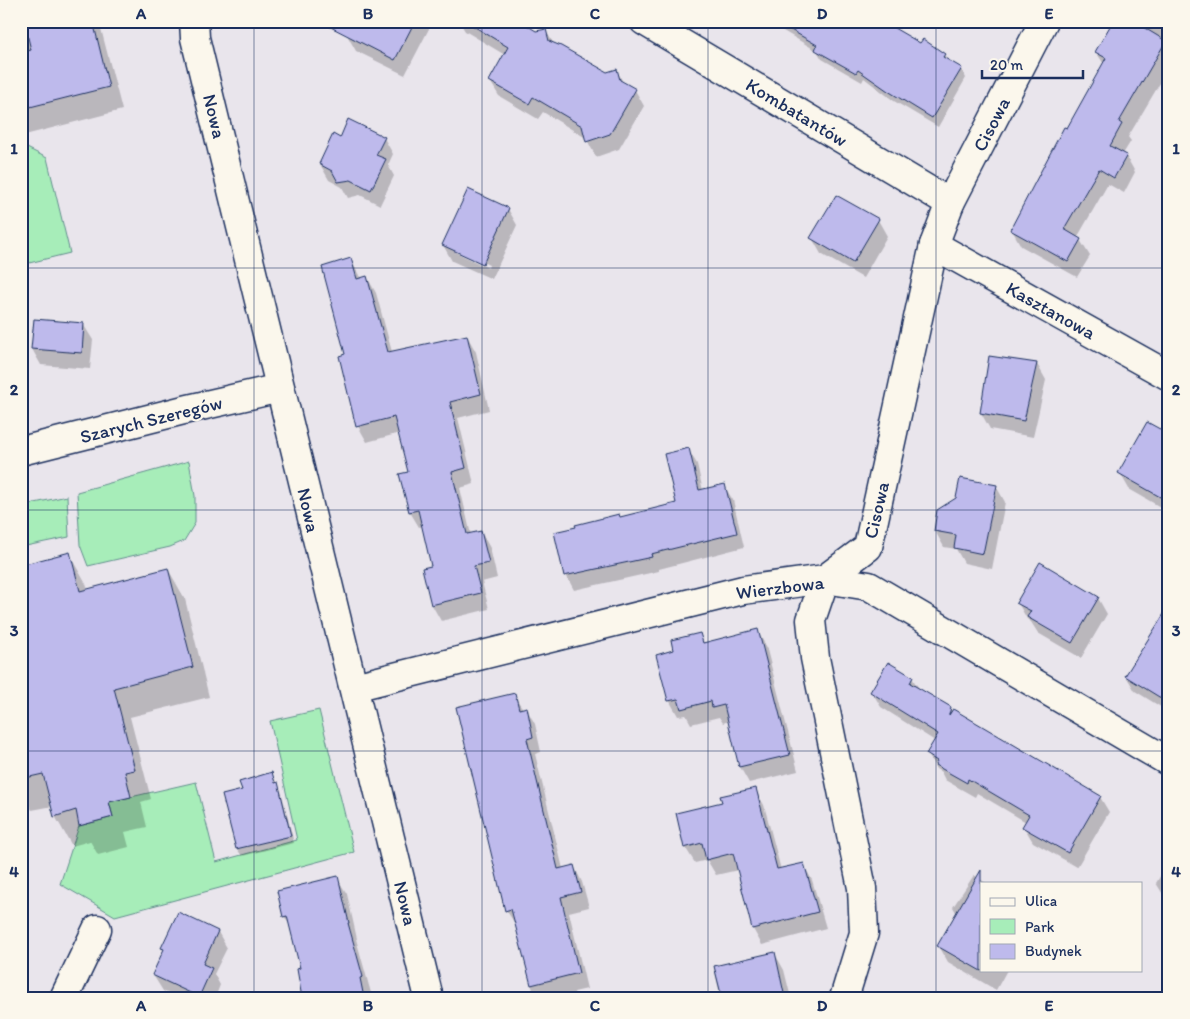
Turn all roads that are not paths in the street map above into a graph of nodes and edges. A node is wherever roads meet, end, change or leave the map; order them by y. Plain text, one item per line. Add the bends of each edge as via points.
1 (194, 21) edge
2 (644, 21) edge
3 (1044, 21) edge
4 (950, 203) junction
5 (934, 245) junction
6 (1169, 376) edge
7 (280, 388) junction
8 (21, 451) edge
9 (825, 579) junction
10 (354, 687) junction
11 (1169, 762) edge
12 (97, 929) dead end
13 (64, 998) edge
14 (429, 998) edge
15 (844, 998) edge

1 - 7 street, Nowa via 195,38
2 - 4 street, Kombatantów
3 - 4 street, Cisowa
4 - 5 street, Cisowa
5 - 6 street, Kasztanowa
5 - 9 street, Cisowa via 868,547
7 - 8 street, Szarych Szeregów
7 - 10 street, Nowa
9 - 10 street, Wierzbowa via 744,590
9 - 11 street, Wierzbowa via 869,586
9 - 15 street via 811,620 815,658 862,888 864,933
10 - 14 street, Nowa
12 - 13 street

